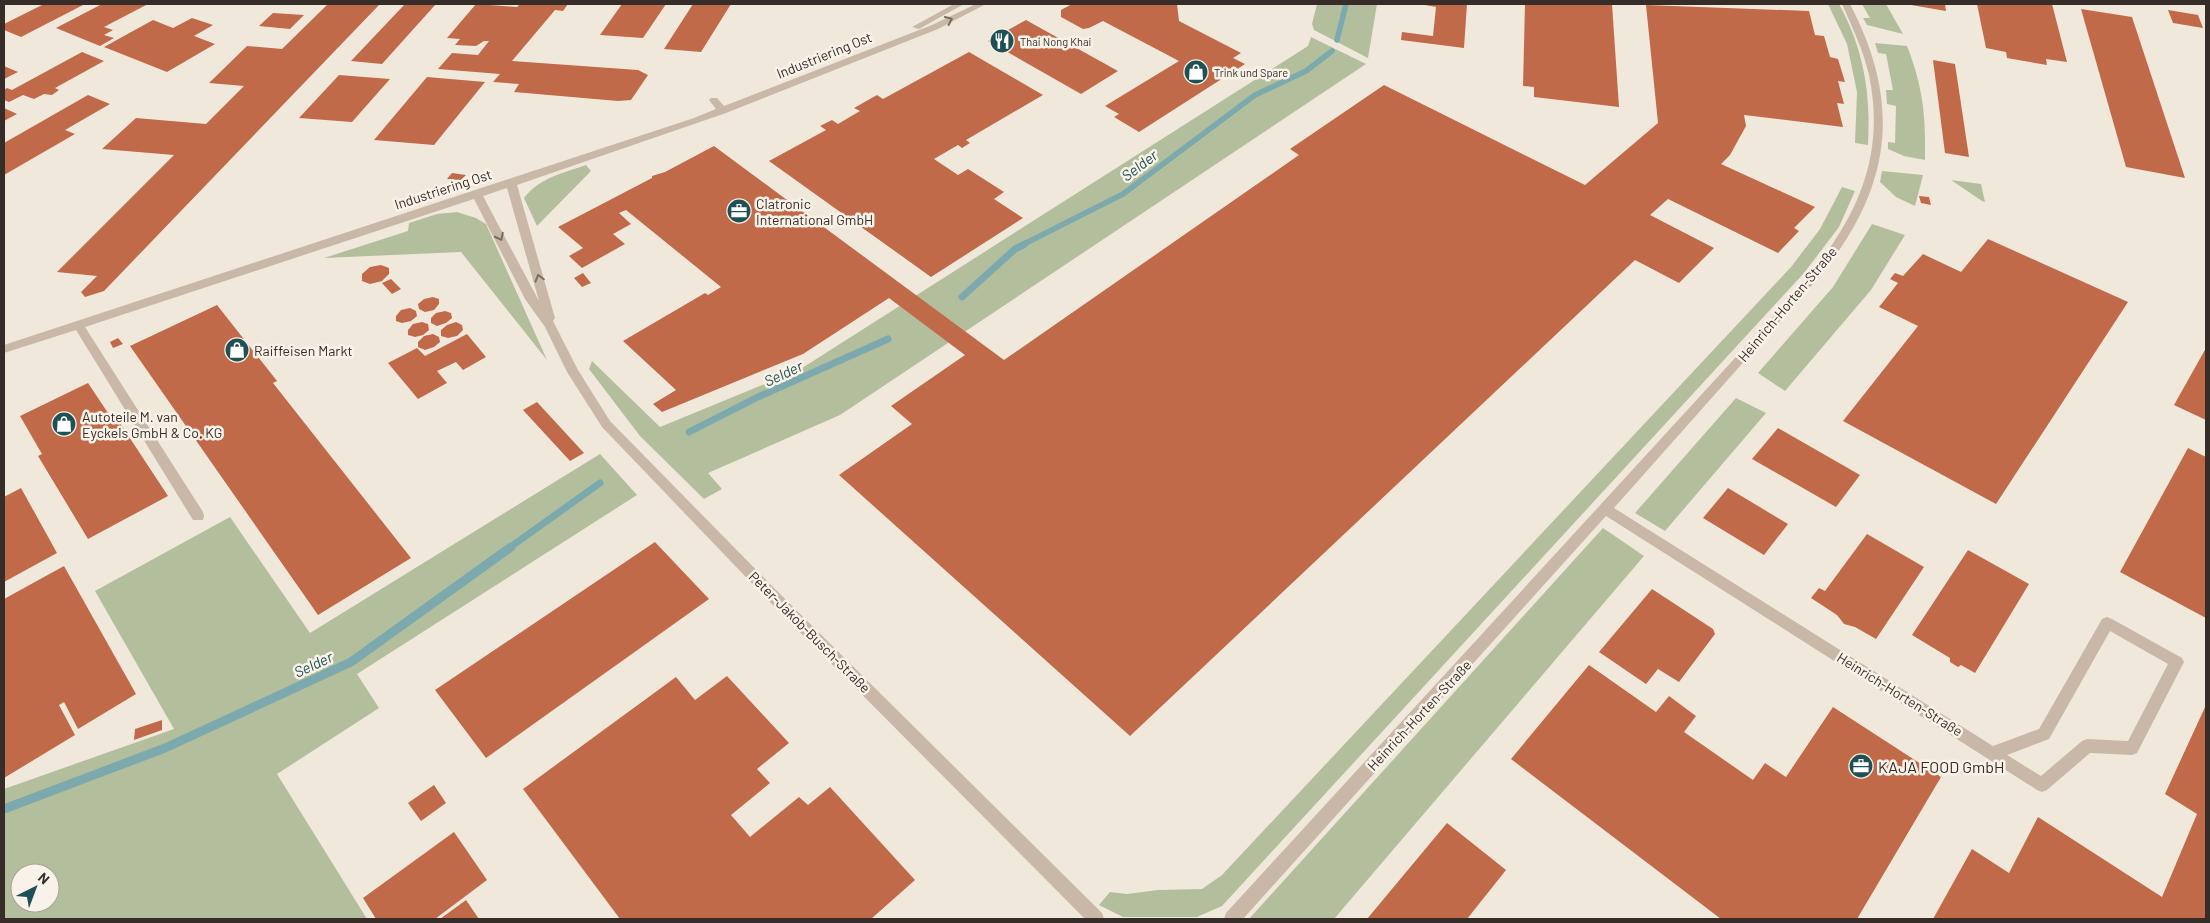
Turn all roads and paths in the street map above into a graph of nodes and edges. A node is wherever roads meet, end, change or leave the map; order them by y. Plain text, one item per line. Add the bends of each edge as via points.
1 (960, 4) edge
2 (982, 4) edge
3 (1846, 4) edge
4 (888, 45) junction
5 (511, 183) junction
6 (478, 194) junction
7 (78, 324) junction
8 (550, 325) junction
9 (4, 349) edge
10 (1605, 509) junction
11 (198, 516) dead end
12 (1993, 753) junction
13 (1096, 919) edge
14 (1232, 919) edge

1 - 4 street, Industriering Ost via 909,30
4 -> 2 street, Industriering Ost
3 - 10 street, Heinrich-Horten-Straße via 1862,32 1876,80 1879,127 1871,177 1856,215 1813,277
4 - 5 street, Industriering Ost via 717,104
5 - 6 street, Industriering Ost
8 -> 5 street, Peter-Jakob-Busch-Straße
6 - 7 street, Industriering Ost
6 -> 8 street, Peter-Jakob-Busch-Straße via 531,299
7 - 9 street, Industriering Ost
7 - 11 street
8 - 13 street, Peter-Jakob-Busch-Straße via 573,372 619,439
10 - 12 street, Heinrich-Horten-Straße
10 - 14 street, Heinrich-Horten-Straße
12 - 12 street, Heinrich-Horten-Straße via 2044,734 2107,623 2177,662 2132,748 2087,746 2042,785

